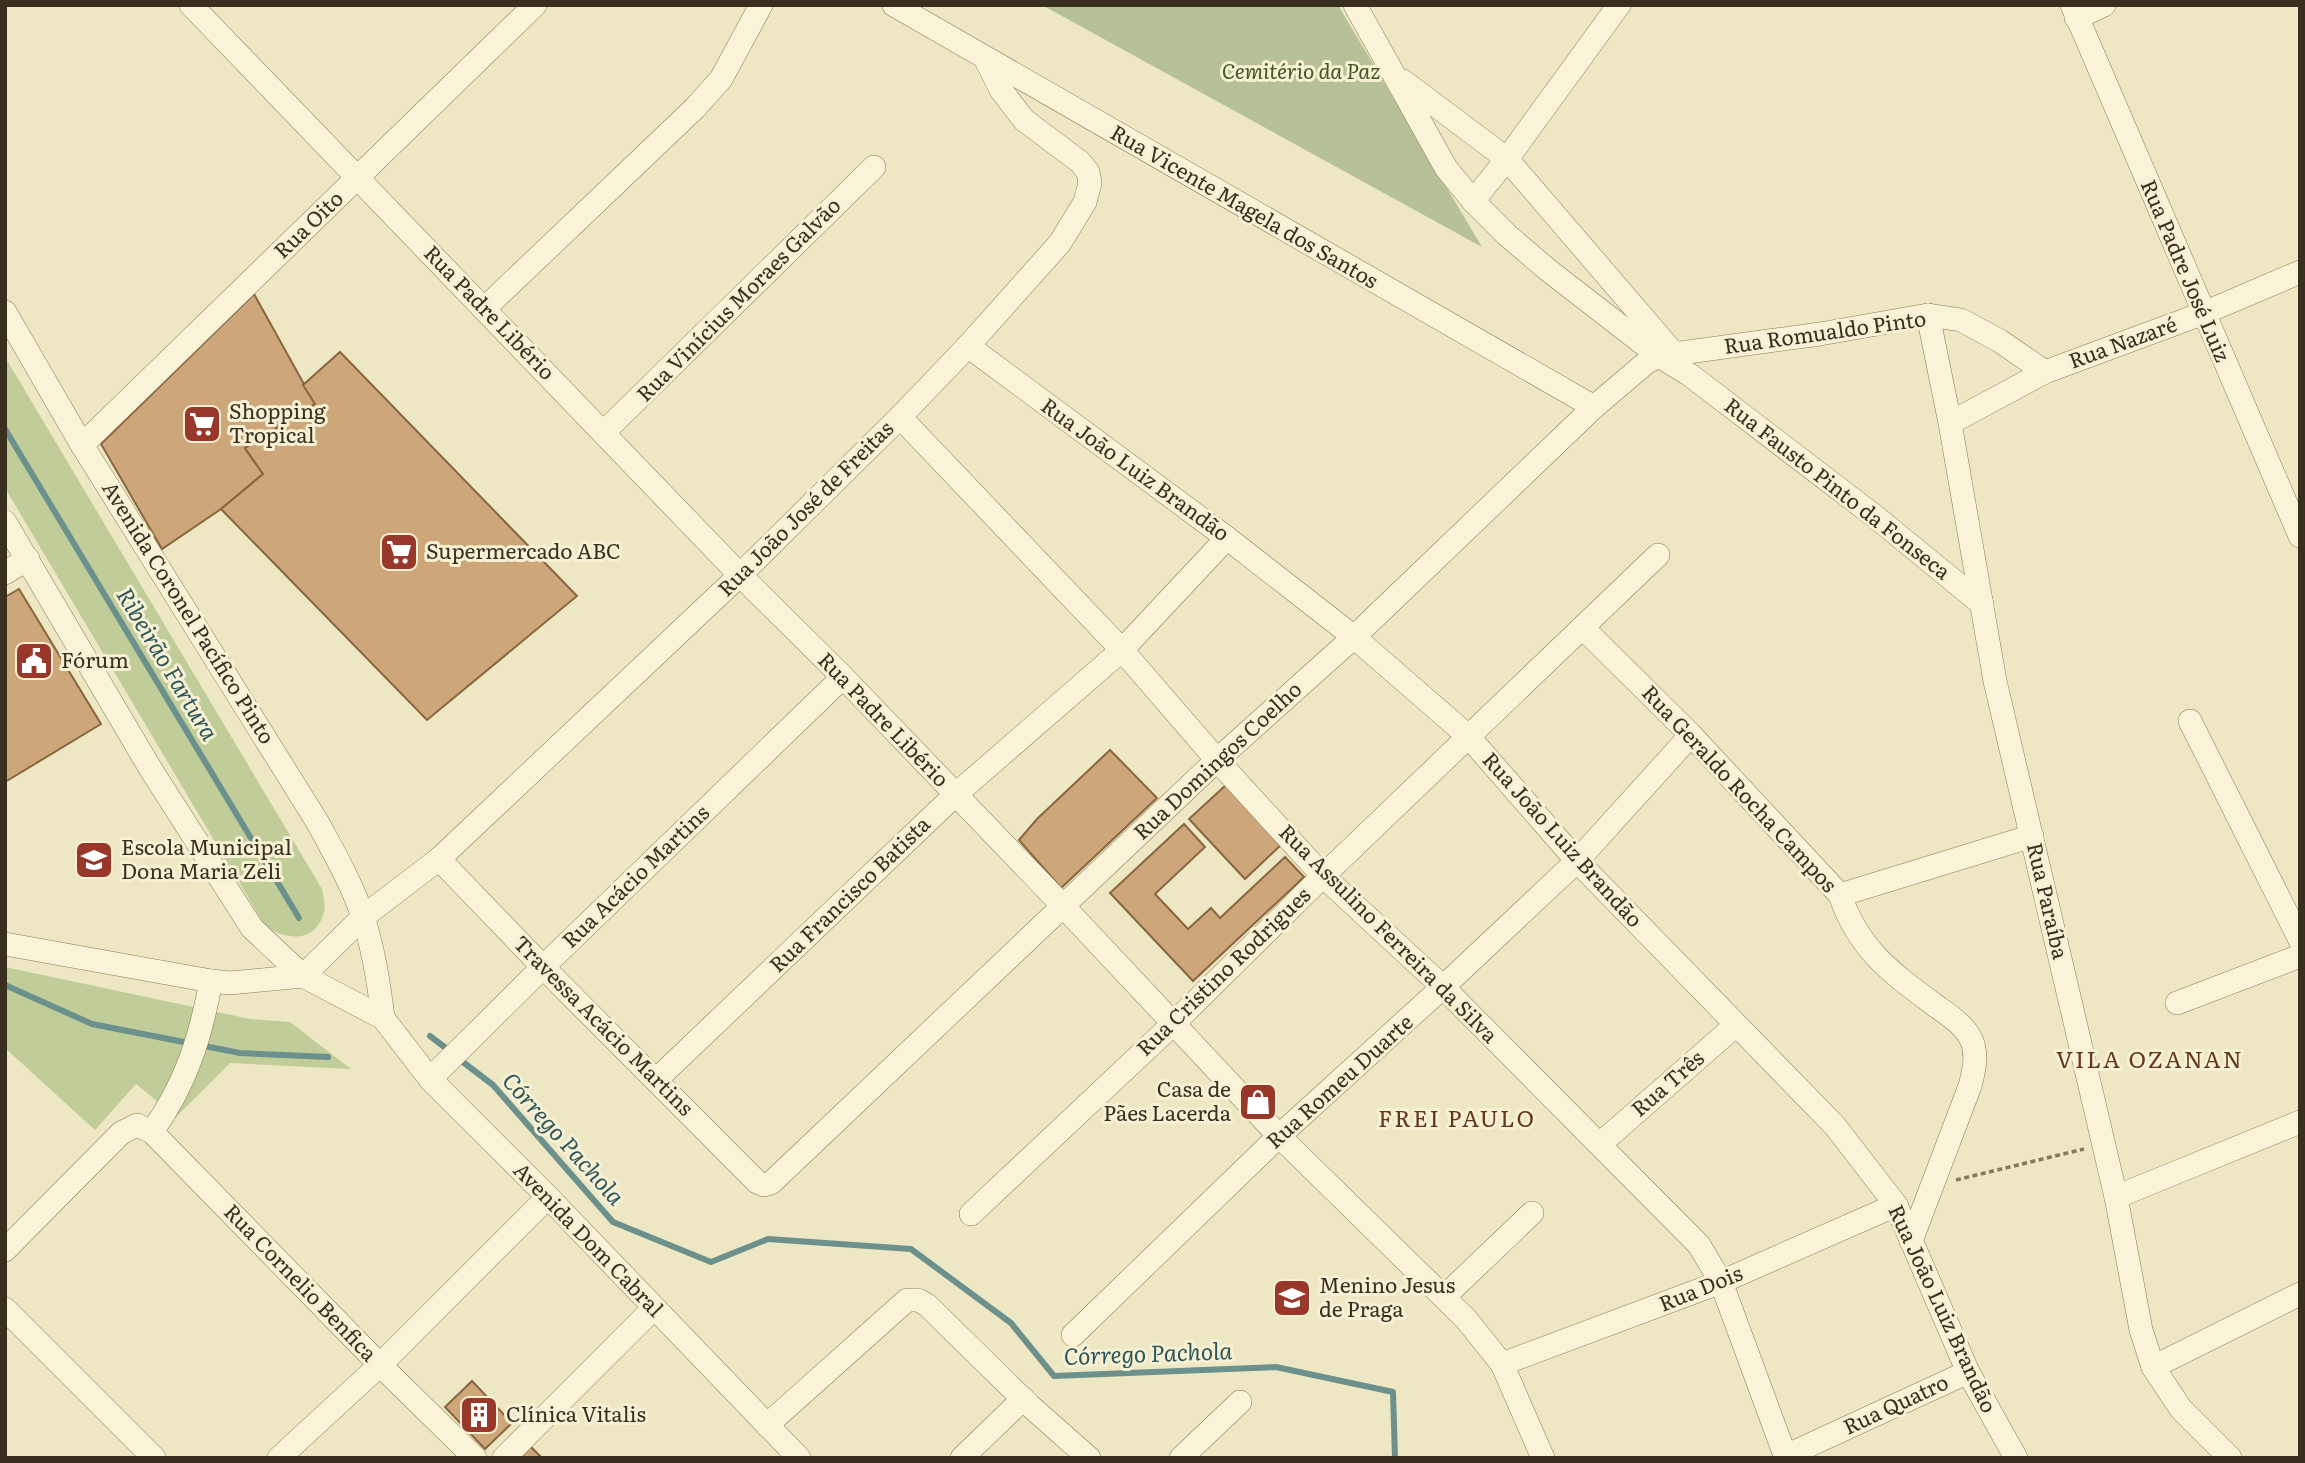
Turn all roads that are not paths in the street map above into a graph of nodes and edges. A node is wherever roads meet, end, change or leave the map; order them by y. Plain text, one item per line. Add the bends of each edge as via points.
1 (191, 5) edge
2 (535, 5) edge
3 (761, 5) edge
4 (894, 5) edge
5 (1355, 5) edge
6 (1619, 5) edge
7 (2104, 5) edge
8 (2074, 12) edge
9 (985, 58) junction
10 (1396, 75) junction
11 (1507, 159) junction
12 (874, 167) dead end
13 (358, 178) junction
14 (1473, 201) junction
15 (1591, 257) junction
16 (2300, 272) edge
17 (1568, 283) junction
18 (484, 309) junction
19 (5, 312) edge
20 (2204, 313) junction
21 (1928, 315) junction
22 (968, 346) junction
23 (1667, 356) junction
24 (2045, 372) junction
25 (1594, 407) junction
26 (900, 417) junction
27 (1950, 423) junction
28 (604, 432) junction
29 (82, 444) junction
30 (5, 522) edge
31 (2300, 536) edge
32 (1227, 538) junction
33 (1658, 555) dead end
34 (28, 559) junction
35 (5, 573) edge
36 (740, 575) junction
37 (1982, 604) junction
38 (1583, 628) junction
39 (1354, 637) junction
40 (1122, 650) junction
41 (843, 677) junction
42 (2190, 721) dead end
43 (1691, 735) junction
44 (1468, 736) junction
45 (1217, 760) junction
46 (955, 795) junction
47 (2032, 836) junction
48 (439, 859) junction
49 (1577, 861) junction
50 (1323, 876) junction
51 (1840, 895) junction
52 (1064, 907) junction
53 (363, 917) junction
54 (2300, 940) edge
55 (5, 944) edge
56 (2300, 956) edge
57 (543, 967) junction
58 (303, 976) junction
59 (211, 981) junction
60 (1443, 987) junction
61 (2176, 1003) dead end
62 (383, 1018) junction
63 (1172, 1025) junction
64 (1736, 1025) junction
65 (437, 1073) junction
66 (656, 1080) junction
67 (2300, 1122) edge
68 (152, 1132) junction
69 (1279, 1136) junction
70 (1600, 1144) junction
71 (771, 1184) joint
72 (548, 1197) junction
73 (2116, 1197) junction
74 (1896, 1205) junction
75 (1532, 1213) dead end
76 (971, 1214) dead end
77 (1911, 1241) junction
78 (5, 1250) edge
79 (1721, 1282) junction
80 (2300, 1294) edge
81 (1444, 1297) junction
82 (654, 1308) junction
83 (5, 1309) edge
84 (1073, 1335) dead end
85 (380, 1364) junction
86 (1502, 1364) junction
87 (2153, 1367) junction
88 (1968, 1372) junction
89 (1023, 1399) junction
90 (1240, 1402) dead end
91 (767, 1425) junction
92 (1786, 1457) edge
93 (154, 1458) edge
94 (279, 1458) edge
95 (475, 1458) edge
96 (504, 1458) edge
97 (799, 1458) edge
98 (962, 1458) edge
99 (1089, 1458) edge
100 (1181, 1458) edge
101 (1543, 1458) edge
102 (2016, 1458) edge
103 (2230, 1458) edge

1 - 13 street, Rua Padre Libério
2 - 13 street, Rua Oito
3 - 18 street via 721,79 695,108
4 - 9 street, Rua Vicente Magela dos Santos
5 - 10 street, Rua Fausto Pinto da Fonseca
6 - 11 street
7 - 8 street
8 - 20 street, Rua Padre José Luiz
9 - 22 street, Rua João José de Freitas via 1010,104 1080,162 1090,183 1085,202 1060,243
9 - 25 street, Rua Vicente Magela dos Santos
10 - 11 street, Rua Fausto Pinto da Fonseca
10 - 14 street, Rua Fausto Pinto da Fonseca via 1446,168
11 - 14 street
11 - 15 street, Rua Fausto Pinto da Fonseca
12 - 28 street, Rua Vinícius Moraes Galvão
13 - 18 street, Rua Padre Libério
13 - 29 street, Rua Oito
14 - 17 street, Rua Fausto Pinto da Fonseca via 1507,235
15 - 17 street
15 - 23 street, Rua Fausto Pinto da Fonseca
16 - 20 street, Rua Nazaré
17 - 23 street, Rua Fausto Pinto da Fonseca
18 - 28 street, Rua Padre Libério
19 - 29 street, Avenida Coronel Pacífico Pinto
20 - 24 street, Rua Nazaré
20 - 31 street, Rua Padre José Luiz
21 - 23 street, Rua Romualdo Pinto
21 - 24 street, Rua Romualdo Pinto via 1961,320
21 - 27 street, Rua Paraíba
22 - 26 street, Rua João José de Freitas
22 - 32 street, Rua João Luiz Brandão
23 - 25 street, Rua Domingos Coelho via 1647,362
23 - 37 street, Rua Fausto Pinto da Fonseca
24 - 27 street, Rua Nazaré
25 - 39 street, Rua Domingos Coelho
26 - 36 street, Rua João José de Freitas
26 - 40 street, Rua Assulino Ferreira da Silva
27 - 37 street, Rua Paraíba
28 - 36 street, Rua Padre Libério
29 - 53 street, Avenida Coronel Pacífico Pinto via 318,823
30 - 34 street
32 - 39 street, Rua João Luiz Brandão
32 - 40 street, Rua Francisco Batista
33 - 38 street, Rua Cristino Rodrigues
34 - 35 street
34 - 58 street via 150,768 252,928
36 - 41 street, Rua Padre Libério
36 - 48 street, Rua João José de Freitas
37 - 47 street, Rua Paraíba via 1995,681
38 - 43 street, Rua Geraldo Rocha Campos
38 - 44 street, Rua Cristino Rodrigues
39 - 44 street, Rua João Luiz Brandão
39 - 45 street, Rua Domingos Coelho
40 - 45 street, Rua Assulino Ferreira da Silva
40 - 46 street, Rua Francisco Batista
41 - 46 street, Rua Padre Libério
41 - 57 street, Rua Acácio Martins
42 - 54 street
43 - 49 street, Rua Romeu Duarte
43 - 51 street, Rua Geraldo Rocha Campos
44 - 49 street, Rua João Luiz Brandão
44 - 50 street, Rua Cristino Rodrigues
45 - 50 street, Rua Assulino Ferreira da Silva
45 - 52 street, Rua Domingos Coelho
46 - 52 street, Rua Padre Libério
46 - 66 street, Rua Francisco Batista
47 - 51 street
47 - 73 street, Rua Paraíba
48 - 53 street, Rua João José de Freitas
48 - 57 street, Travessa Acácio Martins
49 - 60 street, Rua Romeu Duarte
49 - 64 street, Rua João Luiz Brandão
50 - 60 street, Rua Assulino Ferreira da Silva
50 - 63 street, Rua Cristino Rodrigues
51 - 77 street, Rua Geraldo Rocha Campos via 1862,942 1889,971 1958,1022 1971,1040 1976,1062
52 - 63 street, Rua Padre Libério
52 - 71 street, Rua Domingos Coelho
53 - 58 street, Rua João José de Freitas
53 - 62 street, Avenida Coronel Pacífico Pinto
55 - 59 street
56 - 61 street
57 - 65 street, Rua Acácio Martins
57 - 66 street, Travessa Acácio Martins
58 - 59 street via 230,984
58 - 62 street
59 - 68 street via 189,1069
60 - 69 street, Rua Romeu Duarte
60 - 70 street, Rua Assulino Ferreira da Silva
62 - 65 street, Avenida Dom Cabral
63 - 69 street, Rua Padre Libério
63 - 76 street, Rua Cristino Rodrigues
64 - 70 street, Rua Três
64 - 74 street, Rua João Luiz Brandão via 1835,1126
65 - 72 street, Avenida Dom Cabral
66 - 71 street, Travessa Acácio Martins via 757,1182
67 - 73 street
68 - 78 street via 137,1125 121,1133
68 - 85 street, Rua Cornelio Benfica
69 - 81 street, Rua Padre Libério
69 - 84 street, Rua Romeu Duarte
70 - 79 street, Rua Assulino Ferreira da Silva via 1699,1245
72 - 82 street, Avenida Dom Cabral
72 - 85 street
73 - 87 street, Rua Paraíba via 2141,1330
74 - 77 street, Rua João Luiz Brandão
74 - 79 street, Rua Dois
75 - 81 street
77 - 88 street, Rua João Luiz Brandão
79 - 86 street, Rua Dois
79 - 92 street, Rua Assulino Ferreira da Silva
80 - 87 street
81 - 86 street, Rua Padre Libério
82 - 91 street, Avenida Dom Cabral
82 - 96 street
83 - 93 street
85 - 94 street
85 - 95 street, Rua Cornelio Benfica
86 - 101 street, Rua Padre Libério
87 - 103 street, Rua Paraíba via 2181,1409
88 - 92 street, Rua Quatro
88 - 102 street, Rua João Luiz Brandão
89 - 91 street via 927,1305 907,1300
89 - 98 street
89 - 99 street
90 - 100 street
91 - 97 street, Avenida Dom Cabral

